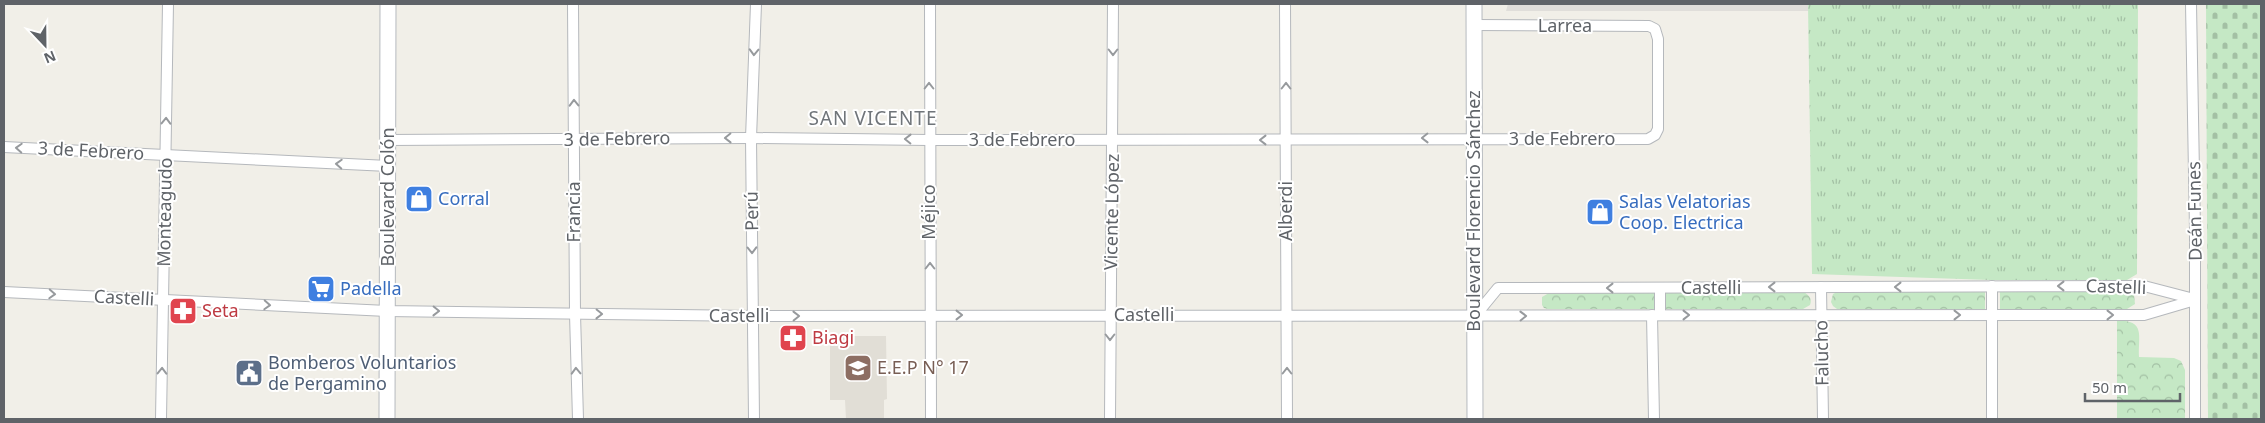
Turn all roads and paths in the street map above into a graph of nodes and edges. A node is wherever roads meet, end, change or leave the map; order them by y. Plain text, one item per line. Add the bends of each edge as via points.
1 (168, 4) edge
2 (388, 4) edge
3 (573, 4) edge
4 (756, 4) edge
5 (930, 4) edge
6 (1113, 4) edge
7 (1285, 4) edge
8 (1474, 4) edge
9 (2192, 4) edge
10 (1474, 25) junction
11 (1655, 135) joint
12 (751, 138) junction
13 (1474, 138) junction
14 (388, 140) junction
15 (574, 140) junction
16 (929, 140) junction
17 (1113, 140) junction
18 (1286, 140) junction
19 (4, 147) edge
20 (166, 156) junction
21 (388, 166) junction
22 (1992, 286) junction
23 (1821, 287) junction
24 (1660, 288) junction
25 (4, 292) edge
26 (2195, 300) junction
27 (164, 301) junction
28 (388, 310) junction
29 (575, 314) junction
30 (930, 314) junction
31 (1286, 314) junction
32 (1110, 315) junction
33 (1656, 315) junction
34 (1821, 315) junction
35 (1992, 315) junction
36 (753, 316) junction
37 (1475, 316) junction
38 (161, 419) edge
39 (388, 419) edge
40 (578, 419) edge
41 (754, 419) edge
42 (931, 419) edge
43 (1110, 419) edge
44 (1287, 419) edge
45 (1475, 419) edge
46 (1654, 419) edge
47 (1823, 419) edge
48 (1992, 419) edge
49 (2195, 419) edge

20 -> 1 street, Monteagudo
2 - 14 main road, Boulevard Colón
15 -> 3 street, Francia
4 -> 12 street, Perú
16 -> 5 street, Méjico
6 -> 17 street, Vicente López
18 -> 7 street, Alberdi
8 - 10 main road, Boulevard Florencio Sánchez
9 - 26 street, Deán Funes
10 - 11 street, Larrea via 1649,26 1656,29 1658,129
10 - 13 main road, Boulevard Florencio Sánchez
11 - 13 street, 3 de Febrero via 1648,139
12 -> 15 street, 3 de Febrero
16 -> 12 street, 3 de Febrero
12 -> 36 street, Perú
13 -> 18 street, 3 de Febrero
13 - 37 main road, Boulevard Florencio Sánchez
14 - 15 street, 3 de Febrero
14 - 21 main road, Boulevard Colón
15 - 29 street, Francia
16 - 17 street, 3 de Febrero
30 -> 16 street, Méjico
18 -> 17 street, 3 de Febrero
17 - 32 street, Vicente López
18 - 31 street, Alberdi
20 -> 19 street, 3 de Febrero
21 -> 20 street, 3 de Febrero
20 - 27 street, Monteagudo
21 - 28 main road, Boulevard Colón
22 -> 23 street, Castelli
26 -> 22 street, Castelli via 2144,286
22 - 35 street
23 -> 24 street, Castelli
23 - 34 street, Falucho
24 - 33 street
24 -> 37 street, Castelli via 1498,288
25 -> 27 street, Castelli
35 -> 26 street, Castelli via 2144,315
26 - 49 street, Deán Funes
27 -> 28 street, Castelli
38 -> 27 street, Monteagudo
28 -> 29 street, Castelli
28 - 39 main road, Boulevard Colón
29 -> 36 street, Castelli
40 -> 29 street, Francia
30 -> 32 street, Castelli
36 -> 30 street, Castelli
30 - 42 street, Méjico
31 - 32 street, Castelli
31 - 37 street, Castelli
44 -> 31 street, Alberdi
32 -> 43 street, Vicente López
33 -> 34 street, Castelli
37 -> 33 street, Castelli
33 - 46 street
34 -> 35 street, Castelli
34 - 47 street, Falucho
35 - 48 street
36 - 41 street, Perú
37 - 45 main road, Boulevard Florencio Sánchez

